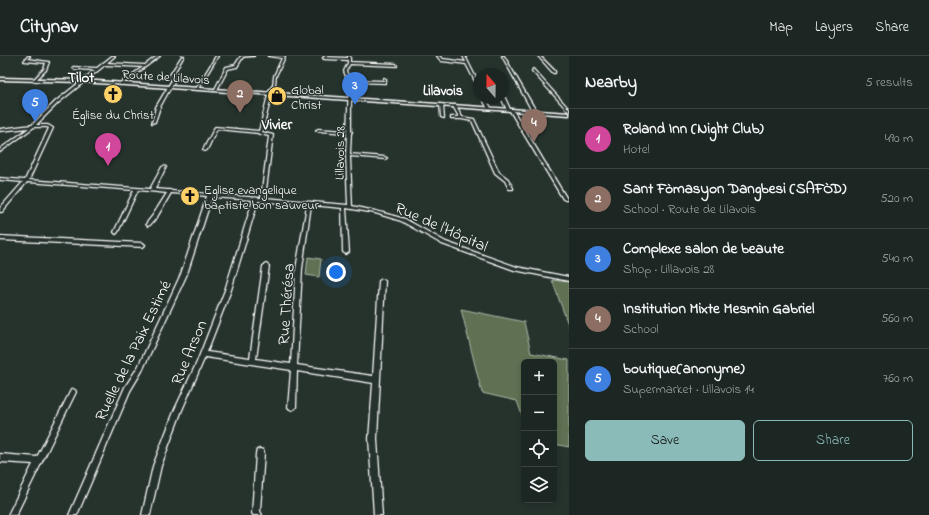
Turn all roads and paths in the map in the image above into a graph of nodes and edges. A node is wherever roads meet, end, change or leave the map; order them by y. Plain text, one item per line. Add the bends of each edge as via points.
1 (29, 56) edge
2 (114, 56) edge
3 (158, 56) edge
4 (183, 56) edge
5 (217, 56) edge
6 (253, 56) edge
7 (269, 56) edge
8 (438, 56) edge
9 (464, 56) edge
10 (503, 56) edge
11 (540, 56) edge
12 (284, 57) edge
13 (324, 58) dead end
14 (349, 58) edge
15 (349, 63) junction
16 (468, 63) junction
17 (103, 64) junction
18 (145, 66) junction
19 (396, 66) dead end
20 (74, 68) dead end
21 (98, 69) junction
22 (534, 70) dead end
23 (554, 72) dead end
24 (473, 74) edge
25 (0, 79) edge
26 (35, 79) junction
27 (385, 79) dead end
28 (82, 81) junction
29 (350, 81) junction
30 (121, 84) junction
31 (170, 87) junction
32 (197, 89) junction
33 (216, 90) junction
34 (269, 94) junction
35 (351, 99) junction
36 (487, 104) edge
37 (506, 104) edge
38 (441, 105) junction
39 (455, 106) junction
40 (489, 108) junction
41 (510, 110) junction
42 (534, 111) junction
43 (569, 112) edge
44 (443, 117) dead end
45 (452, 118) dead end
46 (462, 118) junction
47 (153, 122) dead end
48 (33, 126) junction
49 (0, 130) edge
50 (318, 130) dead end
51 (260, 132) junction
52 (350, 132) junction
53 (205, 150) dead end
54 (0, 151) edge
55 (348, 155) junction
56 (385, 158) dead end
57 (164, 166) dead end
58 (0, 179) edge
59 (26, 181) junction
60 (511, 188) dead end
61 (137, 189) junction
62 (152, 190) junction
63 (170, 191) junction
64 (210, 195) junction
65 (565, 198) dead end
66 (260, 199) junction
67 (309, 203) junction
68 (344, 207) junction
69 (350, 207) junction
70 (0, 210) edge
71 (148, 224) dead end
72 (116, 232) dead end
73 (0, 238) edge
74 (143, 245) dead end
75 (346, 252) dead end
76 (266, 266) dead end
77 (569, 279) edge
78 (382, 281) dead end
79 (203, 354) junction
80 (253, 361) junction
81 (294, 367) junction
82 (377, 376) junction
83 (73, 392) dead end
84 (292, 407) dead end
85 (260, 453) dead end
86 (0, 458) edge
87 (38, 461) junction
88 (12, 515) edge
89 (73, 515) edge
90 (146, 515) edge
91 (258, 515) edge
92 (378, 515) edge

1 - 26 street via 25,60 48,62
2 - 17 street
3 - 18 street
4 - 31 street via 169,78 174,80
5 - 32 street
6 - 33 street via 242,56 236,66 227,68
7 - 12 street
8 - 16 street via 442,60
9 - 16 street
10 - 42 street
11 - 23 street
12 - 34 street
13 - 14 street
14 - 15 street
15 - 19 street
15 - 29 street, Lillavois 28 via 345,74
16 - 24 street
17 - 18 street
17 - 21 street
18 - 30 street
20 - 21 street
21 - 28 street
22 - 43 street
25 - 26 main road, Route de Lilavois
26 - 28 main road, Route de Lilavois
27 - 29 street via 385,82
28 - 30 main road, Route de Lilavois
28 - 48 street
29 - 35 street, Lillavois 28
30 - 31 main road, Route de Lilavois
31 - 32 main road, Route de Lilavois
31 - 47 street via 158,107
32 - 33 main road, Route de Lilavois
33 - 34 main road, Route de Lilavois
34 - 35 main road, Route de Lilavois
34 - 51 street
35 - 38 main road, Route de Lilavois
35 - 52 street, Lillavois 28
36 - 40 street
37 - 41 street
38 - 39 main road, Route de Lilavois
38 - 44 street
39 - 40 main road, Route de Lilavois
39 - 46 street
40 - 41 main road, Route de Lilavois
41 - 42 main road, Route de Lilavois
41 - 65 street
42 - 43 main road, Route de Lilavois
45 - 46 street
46 - 60 street via 473,120 496,171 507,180
48 - 49 street
48 - 54 street
48 - 59 street via 51,128
50 - 52 street
51 - 53 street via 216,128
51 - 66 street, Rue Arson via 271,135
52 - 55 street, Lillavois 28
55 - 56 street
55 - 69 street, Lillavois 28
57 - 62 street
58 - 59 street, Rue de l'Hôpital
59 - 61 street, Rue de l'Hôpital
59 - 70 street
61 - 62 street, Rue de l'Hôpital
61 - 72 street
62 - 63 street, Rue de l'Hôpital
63 - 64 street, Rue de l'Hôpital
63 - 71 street
64 - 66 street, Rue de l'Hôpital
64 - 89 street, Ruelle de la Paix Estimé via 184,274 140,369 127,389
66 - 67 street, Rue de l'Hôpital
66 - 79 street, Rue Arson
67 - 68 street, Rue de l'Hôpital
67 - 81 street, Rue Thérésa via 299,269
68 - 69 street, Rue de l'Hôpital
68 - 75 street
69 - 77 street, Rue de l'Hôpital via 403,220 444,243 516,270
73 - 74 street
76 - 80 street
78 - 82 street
79 - 80 street
79 - 90 street, Rue Arson via 178,409 157,466
80 - 81 street
81 - 82 street
81 - 84 street, Rue Thérésa
82 - 92 street via 373,439
83 - 87 street
85 - 91 street via 256,513
86 - 87 street
87 - 88 street

